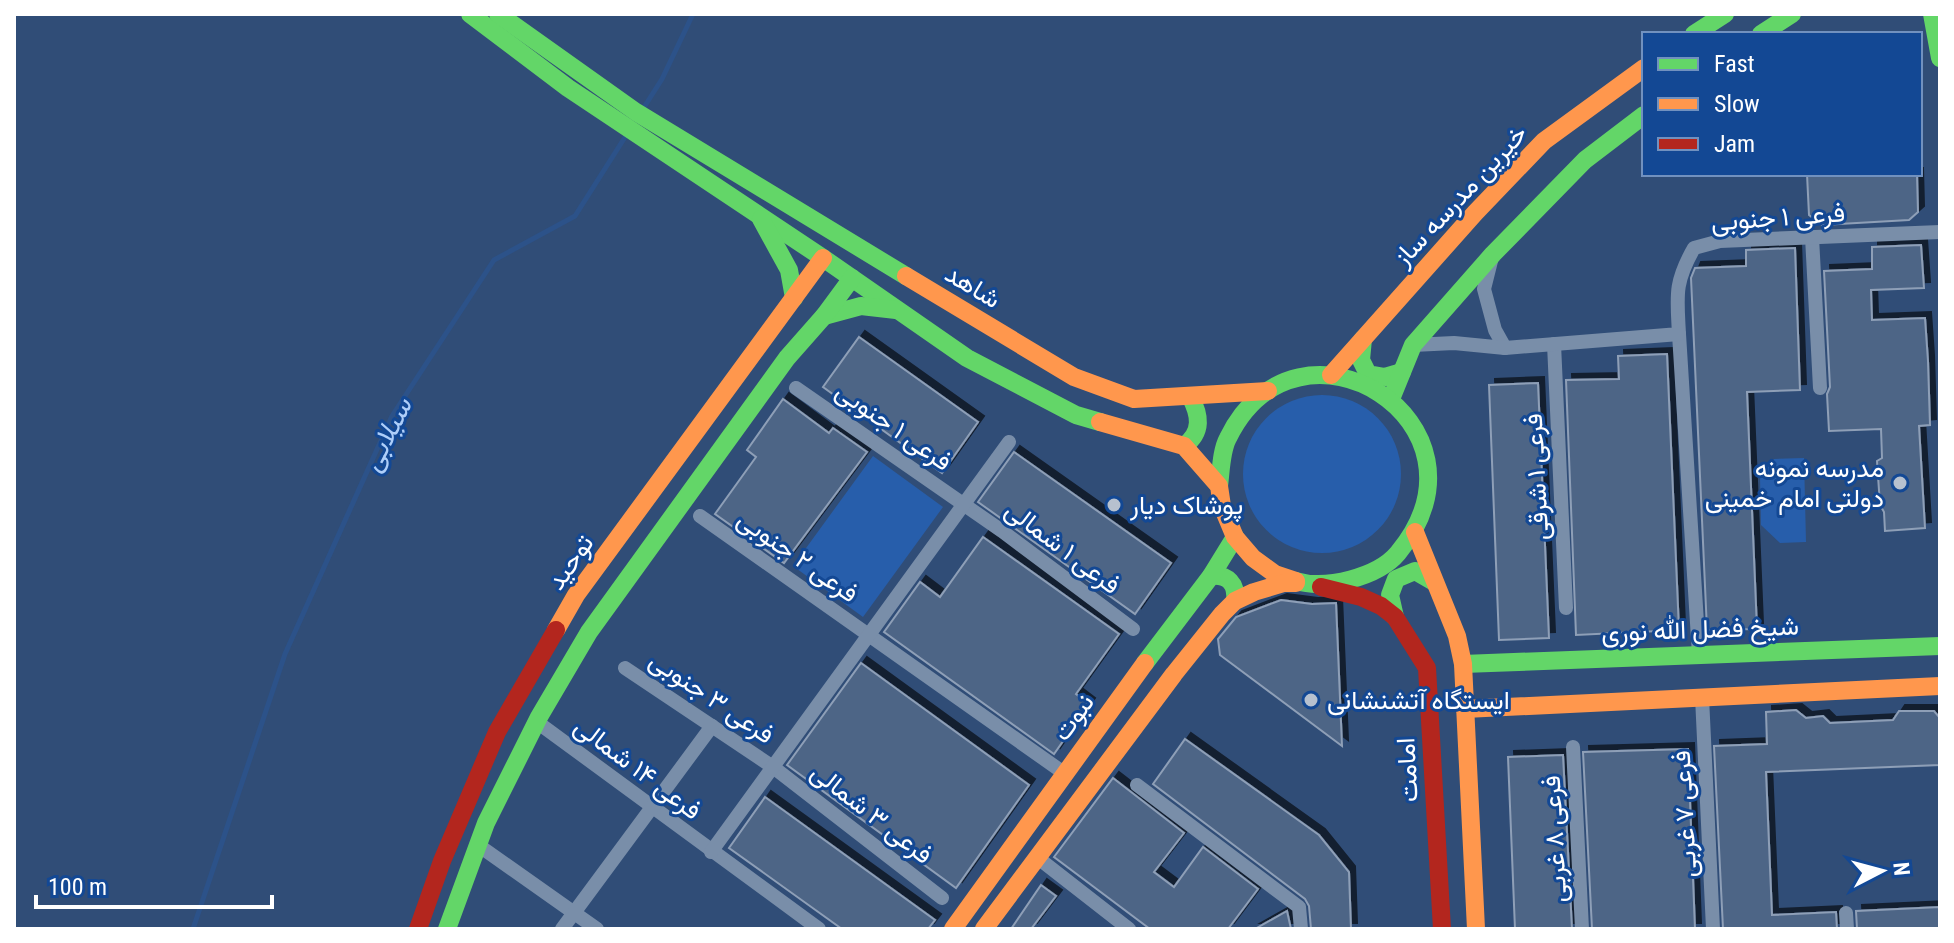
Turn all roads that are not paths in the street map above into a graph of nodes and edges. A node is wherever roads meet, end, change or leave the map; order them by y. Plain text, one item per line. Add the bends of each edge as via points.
1 (470, 14) edge
2 (498, 14) edge
3 (1725, 14) edge
4 (1792, 14) edge
5 (1932, 14) edge
6 (1697, 32) edge
7 (1764, 32) edge
8 (1940, 58) edge
9 (1642, 69) edge
10 (1642, 117) edge
11 (757, 214) junction
12 (1940, 232) edge
13 (1812, 237) junction
14 (1493, 254) junction
15 (823, 258) junction
16 (852, 278) junction
17 (794, 298) junction
18 (898, 310) junction
19 (824, 316) junction
20 (1679, 334) junction
21 (1363, 339) junction
22 (1554, 344) junction
23 (1413, 345) junction
24 (1505, 348) junction
25 (1402, 372) junction
26 (1331, 375) junction
27 (796, 388) dead end
28 (1820, 388) dead end
29 (1268, 391) junction
30 (1190, 396) junction
31 (1391, 399) junction
32 (1009, 442) dead end
33 (1184, 446) junction
34 (1219, 486) junction
35 (964, 504) junction
36 (700, 516) dead end
37 (1415, 532) junction
38 (1235, 537) junction
39 (1211, 576) junction
40 (1434, 582) junction
41 (1304, 583) junction
42 (1235, 601) junction
43 (1566, 608) dead end
44 (1395, 617) junction
45 (1133, 629) dead end
46 (869, 634) junction
47 (1940, 646) edge
48 (1699, 655) junction
49 (1463, 664) junction
50 (625, 668) dead end
51 (1940, 686) edge
52 (1702, 697) junction
53 (1465, 709) junction
54 (537, 722) junction
55 (712, 726) junction
56 (1573, 747) dead end
57 (773, 767) junction
58 (1064, 773) junction
59 (1137, 785) dead end
60 (651, 807) junction
61 (478, 845) junction
62 (711, 852) junction
63 (1038, 858) junction
64 (942, 898) dead end
65 (574, 913) junction
66 (1846, 913) dead end
67 (418, 929) edge
68 (447, 929) edge
69 (562, 929) edge
70 (597, 929) edge
71 (819, 929) edge
72 (953, 929) edge
73 (984, 929) edge
74 (1129, 929) edge
75 (1301, 929) edge
76 (1442, 929) edge
77 (1476, 929) edge
78 (1582, 929) edge
79 (1713, 929) edge
80 (1847, 929) edge

1 - 11 main road via 568,88
2 - 30 main road, شاهد via 636,112 1074,377 1134,399
3 - 6 main road
4 - 7 main road
5 - 8 main road
9 - 21 main road, خیرین مدرسه ساز via 1544,141
10 - 14 main road via 1585,160
11 - 15 main road
11 - 17 main road via 789,270
12 - 13 street, فرعی ۱ جنوبی
13 - 20 street, فرعی ۱ جنوبی via 1720,241 1694,248 1677,286
13 - 28 street
14 - 23 main road
14 - 24 street via 1484,289
15 - 16 main road
15 - 17 main road, توحید
16 - 18 main road
16 - 19 main road
17 - 67 main road, توحید via 576,595 497,732
18 - 19 main road via 861,306
18 - 33 main road via 967,358 1076,415
19 - 54 main road via 787,358 589,632
20 - 22 street
20 - 48 street
21 - 25 main road via 1361,360 1368,374
21 - 26 main road, خیرین مدرسه ساز
22 - 24 street
22 - 43 street, فرعی ۱ شرقی
23 - 24 street
23 - 25 main road
25 - 31 main road
26 - 29 main road via 1298,378
26 - 31 main road via 1363,382
27 - 35 street, فرعی ۱ جنوبی
29 - 30 main road, شاهد
29 - 34 main road via 1243,413 1226,441
30 - 33 main road via 1200,425 1194,440
31 - 37 main road via 1414,427 1427,461 1427,497
32 - 35 street
33 - 34 main road
34 - 38 main road
35 - 45 street, فرعی ۱ شمالی
35 - 46 street
36 - 46 street, فرعی ۲ جنوبی
37 - 40 main road
37 - 41 main road via 1392,560 1362,577
38 - 39 main road, نبوت
38 - 41 main road via 1275,574
39 - 42 main road via 1231,580
39 - 58 main road, نبوت
40 - 44 main road via 1415,571 1396,579 1390,595
40 - 49 main road
41 - 42 main road via 1284,583
41 - 44 main road, امامت via 1361,597
42 - 63 main road via 1174,674
44 - 76 main road, امامت via 1427,668
46 - 57 street
46 - 58 street, فرعی ۲ جنوبی
47 - 48 main road, شیخ فضل الله نوری
48 - 49 main road, شیخ فضل الله نوری
49 - 53 main road
50 - 55 street, فرعی ۳ جنوبی
51 - 52 main road
52 - 53 main road
52 - 79 street, فرعی ۷ غربی
53 - 77 main road
54 - 60 street, فرعی ۱۴ شمالی
54 - 61 main road
55 - 57 street, فرعی ۳ جنوبی
55 - 60 street
56 - 78 street, فرعی ۸ غربی
57 - 62 street
57 - 64 street, فرعی ۳ شمالی
58 - 72 main road, نبوت
59 - 75 street via 1299,907
60 - 62 street, فرعی ۱۴ شمالی
60 - 65 street
61 - 65 street
61 - 68 main road
62 - 71 street, فرعی ۱۴ شمالی
63 - 73 main road
63 - 74 street
65 - 69 street
65 - 70 street
66 - 80 street

